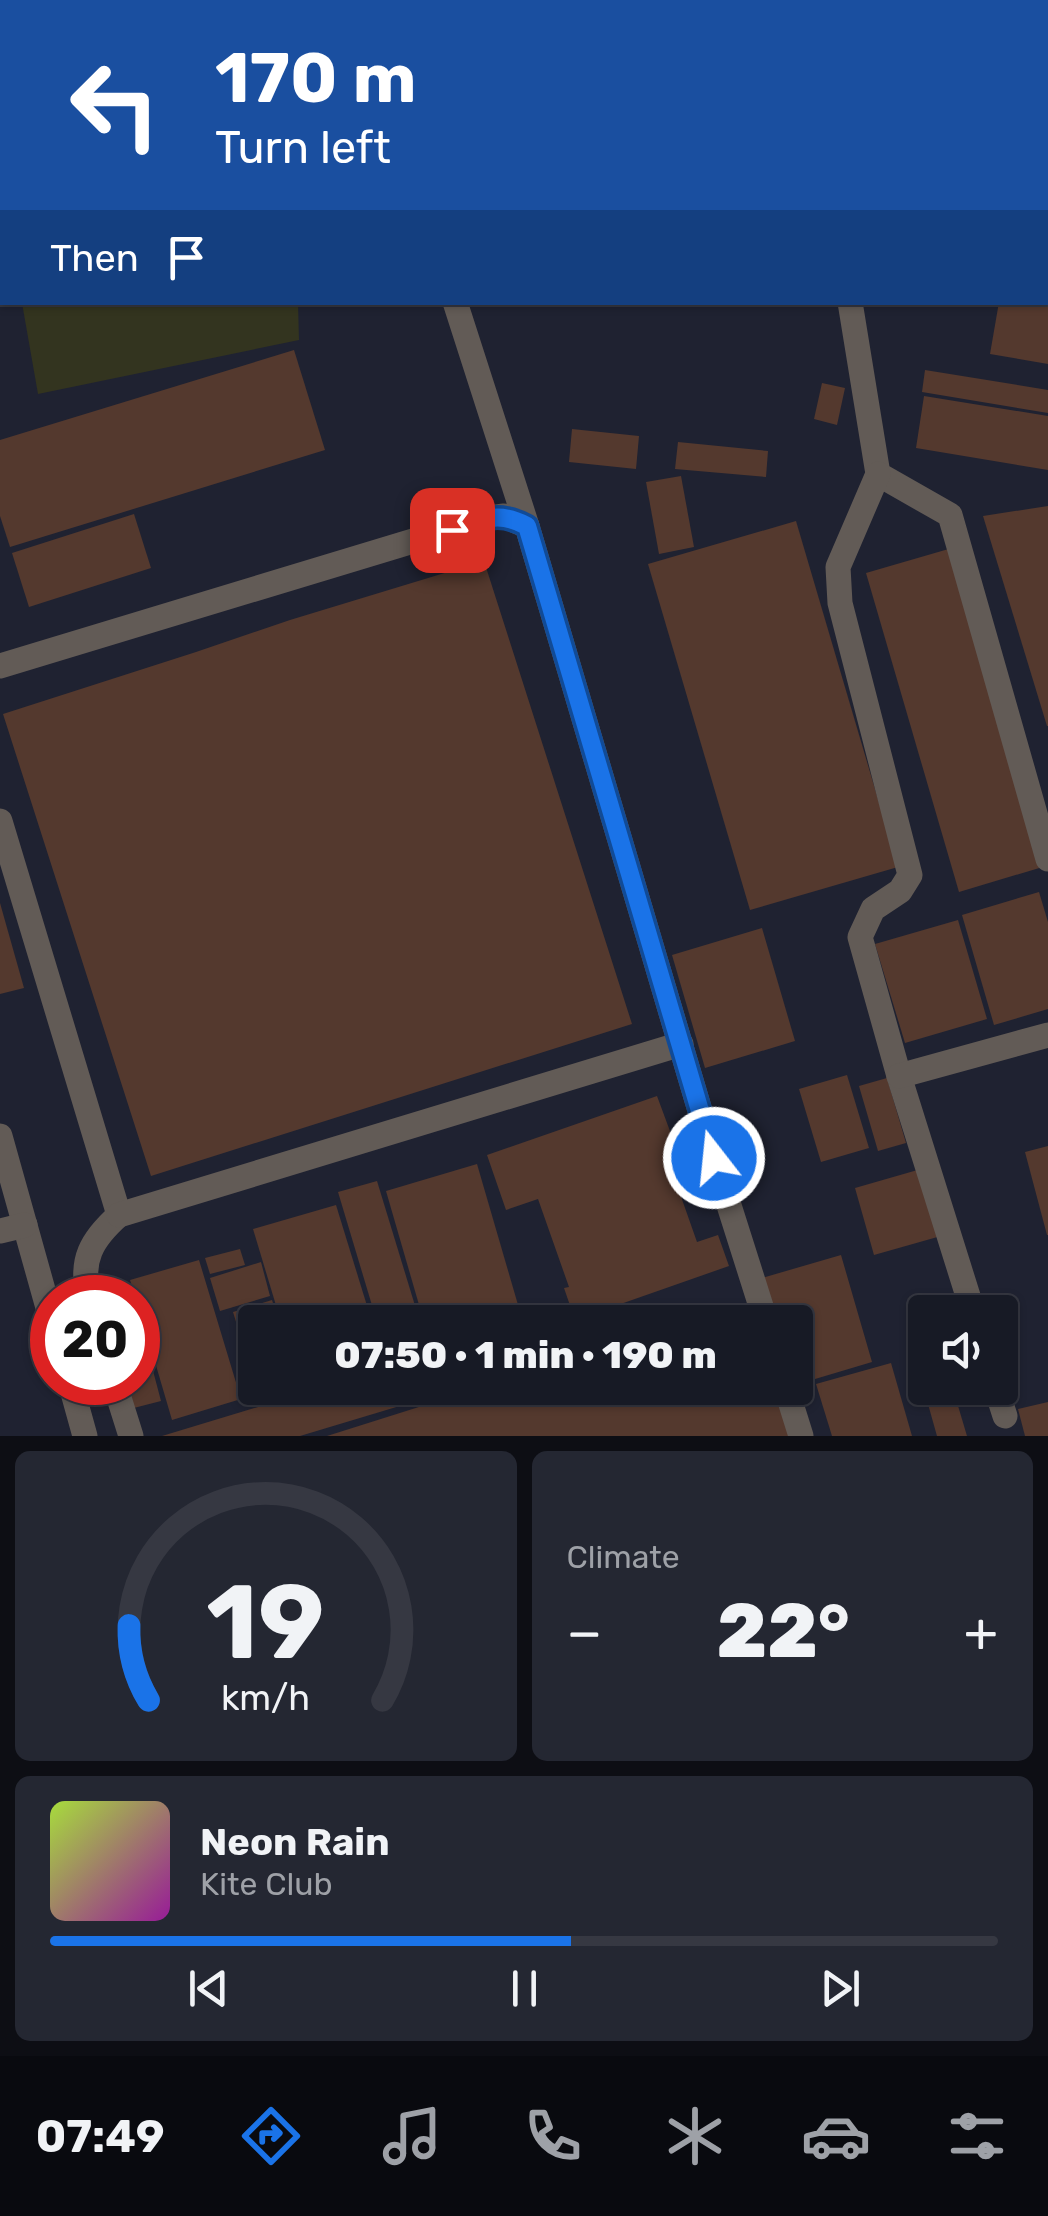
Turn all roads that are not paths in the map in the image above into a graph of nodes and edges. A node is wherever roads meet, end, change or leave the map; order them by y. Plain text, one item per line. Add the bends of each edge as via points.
1 (456, 305) edge
2 (850, 305) edge
3 (878, 474) junction
4 (527, 526) junction
5 (0, 666) edge
6 (0, 820) edge
7 (1048, 859) edge
8 (1048, 1035) edge
9 (681, 1044) junction
10 (899, 1076) junction
11 (0, 1136) edge
12 (119, 1214) junction
13 (13, 1228) edge
14 (32, 1275) edge
15 (85, 1275) edge
16 (967, 1295) edge
17 (761, 1305) edge
18 (76, 1405) edge
19 (121, 1405) edge
20 (791, 1405) edge
21 (1001, 1405) edge
22 (1005, 1416) dead end
23 (85, 1436) edge
24 (131, 1436) edge
25 (801, 1436) edge

1 - 4 lane
2 - 3 lane
3 - 7 lane via 950,515
3 - 10 lane via 838,567 840,603 910,876 873,908 860,937
4 - 5 lane via 504,516 489,518
4 - 9 lane
6 - 12 lane
8 - 10 lane
9 - 12 lane
9 - 17 lane
10 - 16 lane
11 - 13 lane
12 - 15 lane via 98,1233
13 - 14 lane
18 - 23 lane
19 - 24 lane
20 - 25 lane
21 - 22 lane

